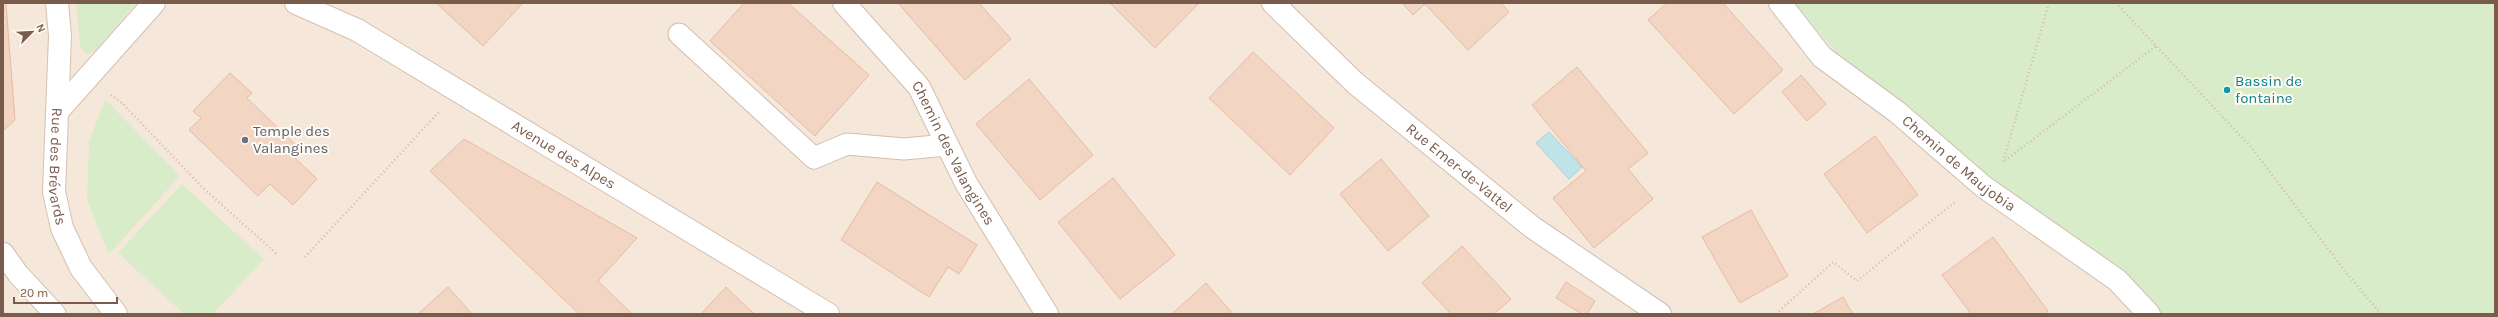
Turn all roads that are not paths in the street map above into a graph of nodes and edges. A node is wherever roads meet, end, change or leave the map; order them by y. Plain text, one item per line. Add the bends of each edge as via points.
1 (57, 3) edge
2 (154, 3) edge
3 (296, 3) edge
4 (844, 3) edge
5 (1273, 3) edge
6 (1780, 3) edge
7 (679, 34) dead end
8 (57, 112) junction
9 (947, 145) junction
10 (3, 253) edge
11 (55, 314) edge
12 (116, 314) edge
13 (828, 314) edge
14 (1047, 314) edge
15 (1660, 314) edge
16 (2148, 314) edge

1 - 8 street, Rue des Brévards via 60,36
2 - 8 street
3 - 13 street, Avenue des Alpes via 357,30
4 - 9 street, Chemin des Valangines via 918,87
5 - 15 street, Rue Emer-de-Vattel via 1355,83 1526,222
6 - 16 street, Chemin de Maujobia via 1822,57 1897,112 1984,187 2117,280
7 - 9 lane via 814,158 847,144 904,149
8 - 12 street, Rue des Brévards via 54,192 62,228 81,268
9 - 14 street, Chemin des Valangines via 966,182
10 - 11 lane via 18,274

